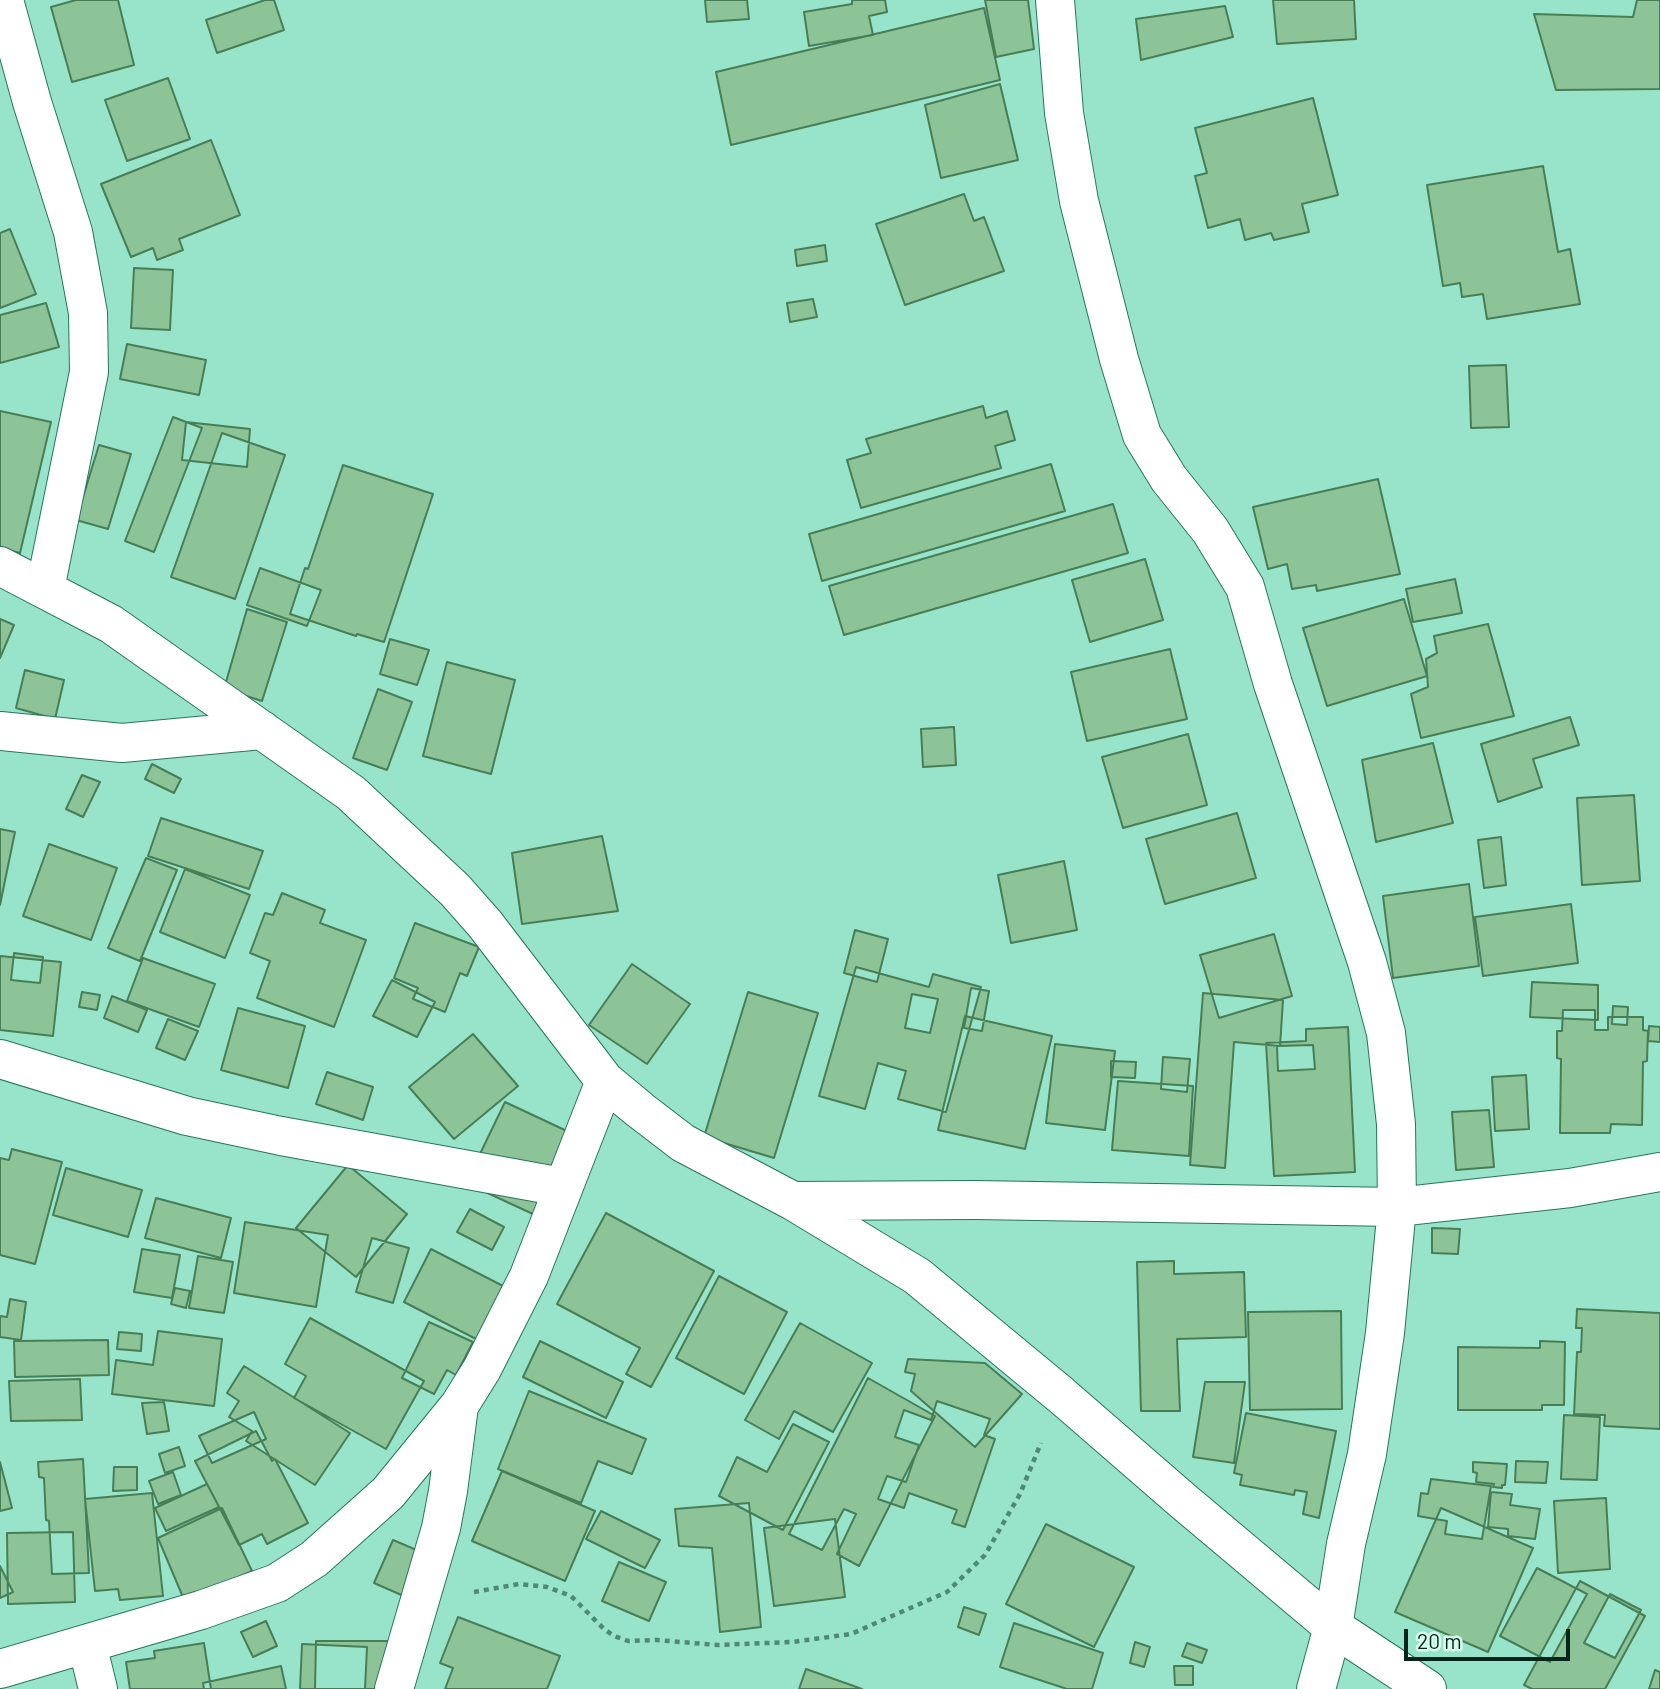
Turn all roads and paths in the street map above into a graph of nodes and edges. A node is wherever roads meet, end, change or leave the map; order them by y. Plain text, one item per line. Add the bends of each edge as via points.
1 (4, 0) edge
2 (1055, 0) edge
3 (0, 566) edge
4 (45, 589) junction
5 (261, 730) junction
6 (0, 731) edge
7 (0, 1059) edge
8 (605, 1081) junction
9 (1660, 1172) edge
10 (562, 1187) junction
11 (793, 1200) junction
12 (1397, 1207) junction
13 (1061, 1395) junction
14 (459, 1406) junction
15 (425, 1586) junction
16 (1332, 1627) junction
17 (87, 1644) junction
18 (0, 1669) edge
19 (98, 1689) edge
20 (394, 1689) edge
21 (1316, 1689) edge
22 (1427, 1689) edge

1 - 4 street via 73,232 88,313 89,372
2 - 12 street via 1064,113 1079,201 1142,435 1245,587 1367,962 1386,1033 1396,1124
3 - 4 street
4 - 5 street via 111,624
5 - 6 street via 122,743
5 - 8 street via 351,793 455,890
7 - 10 street via 187,1116
8 - 10 street
8 - 11 street via 683,1143
9 - 12 street via 1570,1188
10 - 14 street via 529,1276
11 - 12 street
11 - 13 street via 917,1276
12 - 16 street via 1369,1440
13 - 15 path via 1020,1494 985,1555 947,1592 851,1634 717,1645 628,1641 604,1629 570,1596 547,1587 519,1584 462,1594
13 - 16 street
14 - 15 street via 448,1491
14 - 17 street via 388,1493 314,1559 277,1583
15 - 20 street
16 - 21 street
16 - 22 street
17 - 18 street
17 - 19 street

